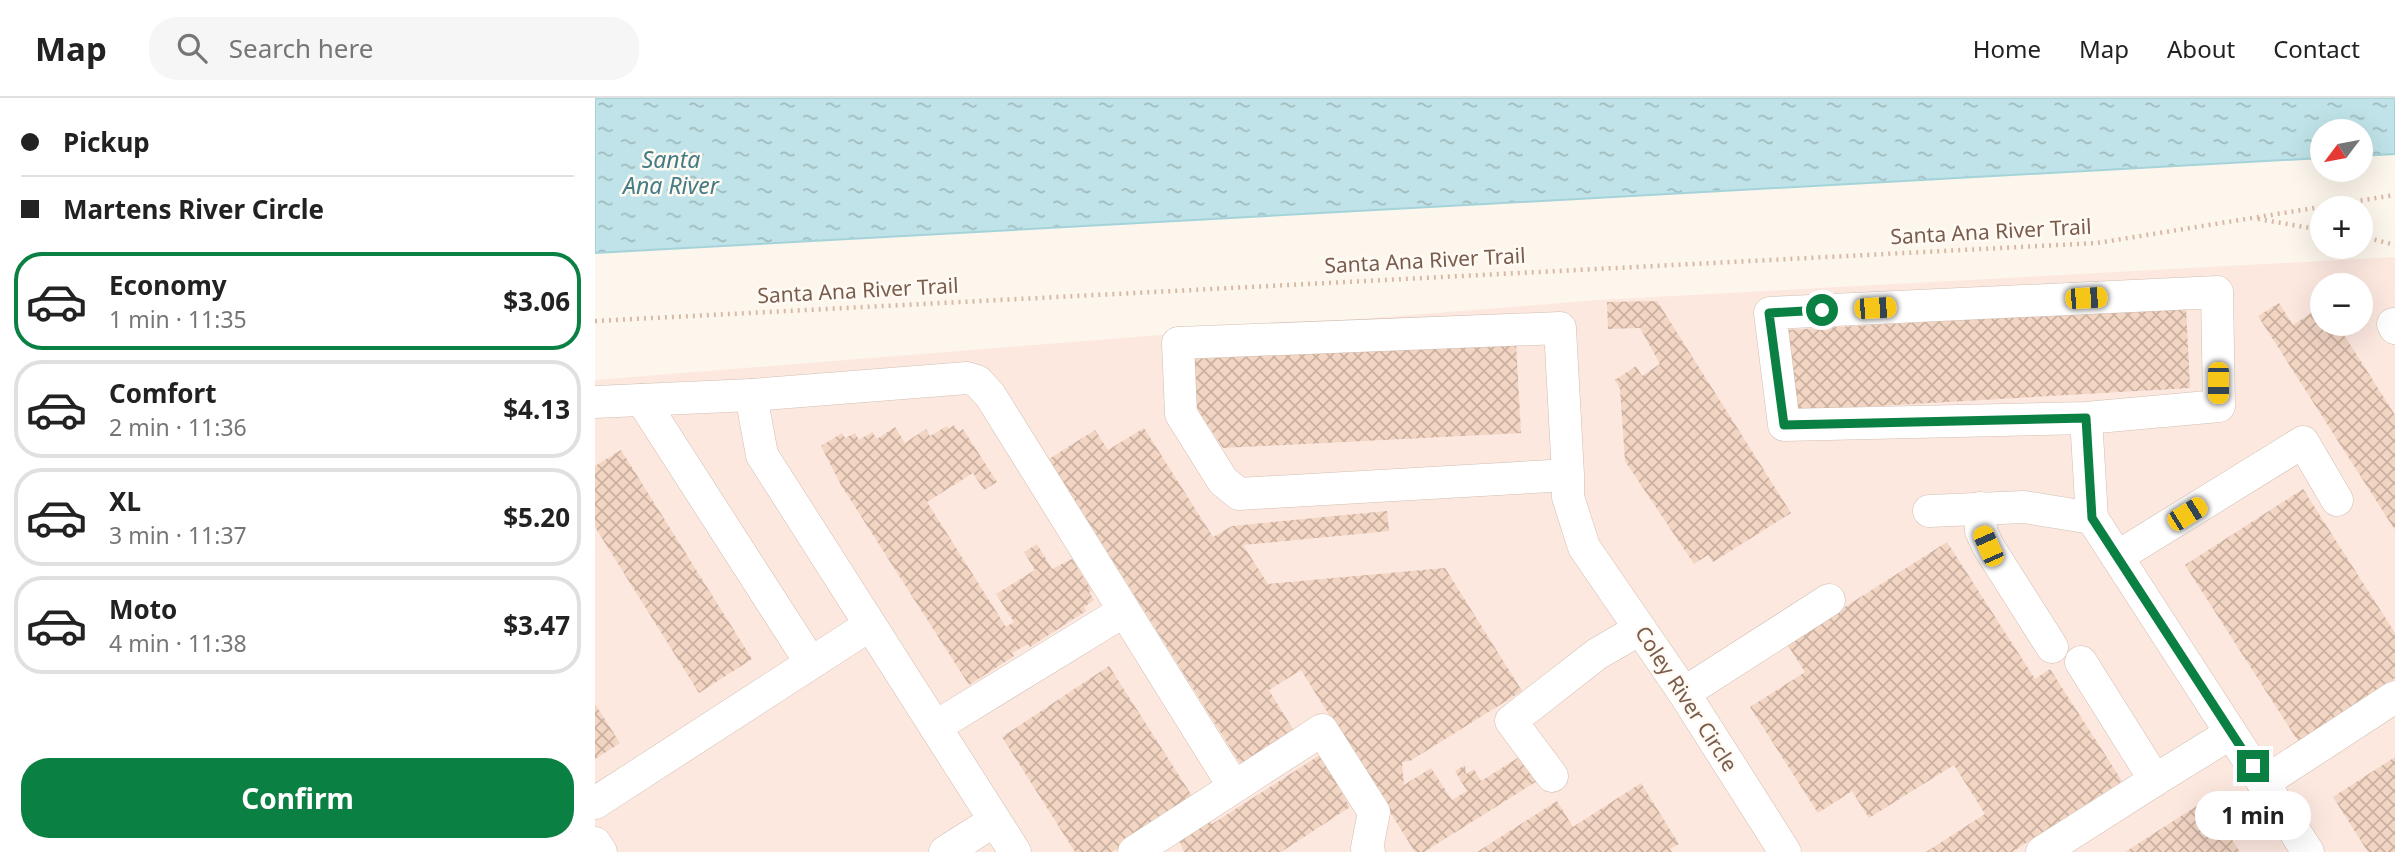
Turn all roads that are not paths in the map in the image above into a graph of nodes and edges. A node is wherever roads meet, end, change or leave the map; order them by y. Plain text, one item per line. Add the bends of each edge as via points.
1 (751, 395) junction
2 (642, 400) junction
3 (595, 402) edge
4 (2086, 418) junction
5 (1568, 475) junction
6 (2337, 500) dead end
7 (1980, 508) junction
8 (1929, 511) dead end
9 (2092, 518) junction
10 (2117, 557) junction
11 (1829, 600) dead end
12 (1124, 611) junction
13 (870, 625) junction
14 (1640, 629) junction
15 (2052, 647) dead end
16 (2081, 662) dead end
17 (811, 663) junction
18 (1684, 693) junction
19 (2395, 697) edge
20 (935, 727) junction
21 (2231, 733) junction
22 (1552, 776) dead end
23 (2155, 780) junction
24 (2263, 783) junction
25 (1234, 787) junction
26 (595, 803) edge
27 (995, 821) junction
28 (595, 843) edge
29 (1365, 851) edge
30 (601, 852) edge
31 (945, 852) edge
32 (1014, 852) edge
33 (1134, 852) edge
34 (1785, 852) edge
35 (2042, 852) edge
36 (2308, 852) edge

1 - 2 street
1 - 12 street via 967,378 977,381
1 - 13 street via 762,455
2 - 3 street
2 - 17 street
4 - 4 street via 1784,425 1769,313 2217,292 2218,406
4 - 9 street
5 - 5 street, Coley River Circle via 1560,328 1178,343 1181,414 1223,481 1239,494
5 - 14 street, Coley River Circle via 1568,497 1584,547
6 - 10 street via 2303,442
7 - 8 street
7 - 9 street via 2024,507
7 - 15 street via 1981,530 1988,546
9 - 10 street
10 - 21 street
11 - 18 street
12 - 20 street
12 - 25 street
13 - 17 street
13 - 20 street
14 - 18 street, Coley River Circle
14 - 22 street via 1597,654 1511,721
16 - 23 street
17 - 26 street
18 - 34 street, Coley River Circle
19 - 24 street
20 - 27 street
21 - 23 street
21 - 24 street
23 - 35 street
24 - 36 street
25 - 29 street via 1322,730 1374,812
25 - 33 street
27 - 31 street
27 - 32 street
28 - 30 street

